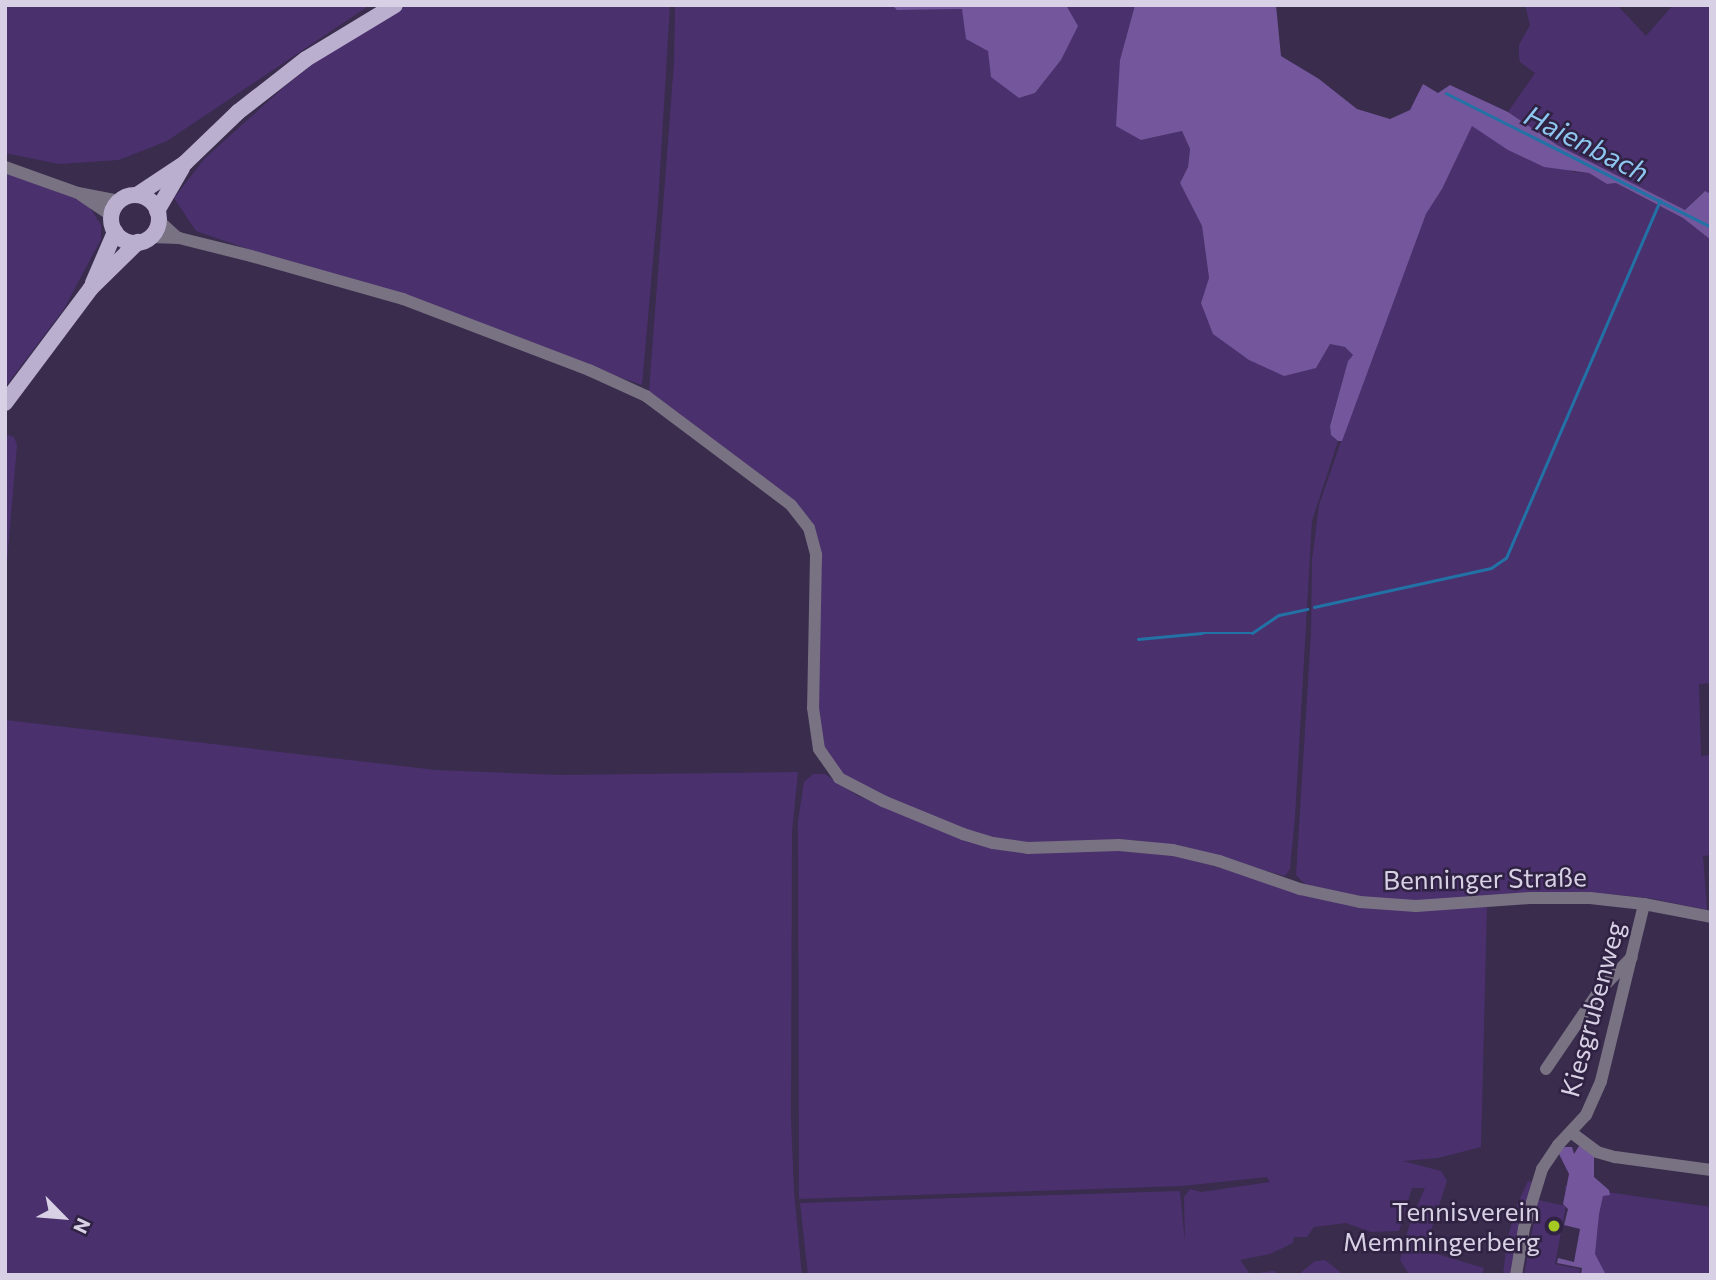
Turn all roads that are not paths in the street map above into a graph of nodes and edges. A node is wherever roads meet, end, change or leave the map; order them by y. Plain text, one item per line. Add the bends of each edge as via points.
1 (395, 5) edge
2 (185, 163) junction
3 (5, 167) edge
4 (137, 195) junction
5 (115, 216) junction
6 (158, 216) junction
7 (179, 239) junction
8 (144, 240) junction
9 (91, 288) junction
10 (5, 403) edge
11 (1644, 904) junction
12 (1711, 917) edge
13 (1632, 956) junction
14 (1546, 1069) dead end
15 (1572, 1133) junction
16 (1711, 1170) edge
17 (1516, 1275) edge

1 - 2 main road via 337,38 272,85
2 - 4 main road
2 - 6 main road
3 - 5 street via 78,193
4 - 5 main road
4 - 6 main road via 149,200
5 - 8 main road via 125,240
5 - 9 main road
6 - 7 street
6 - 8 main road
7 - 8 street, Benninger Straße
7 - 11 street, Benninger Straße via 423,306 609,378 668,411 791,505 809,528 817,567 814,725 819,749 830,769 857,789 963,834 1017,847 1119,845 1173,850 1313,893 1373,904 1416,906 1553,897
8 - 9 main road
9 - 10 main road
11 - 12 street, Benninger Straße
11 - 13 street, Kiesgrubenweg
13 - 14 street via 1599,991
13 - 15 street, Kiesgrubenweg via 1601,1081
15 - 16 street via 1597,1152 1615,1157
15 - 17 street, Kiesgrubenweg via 1558,1144 1542,1170 1526,1218

